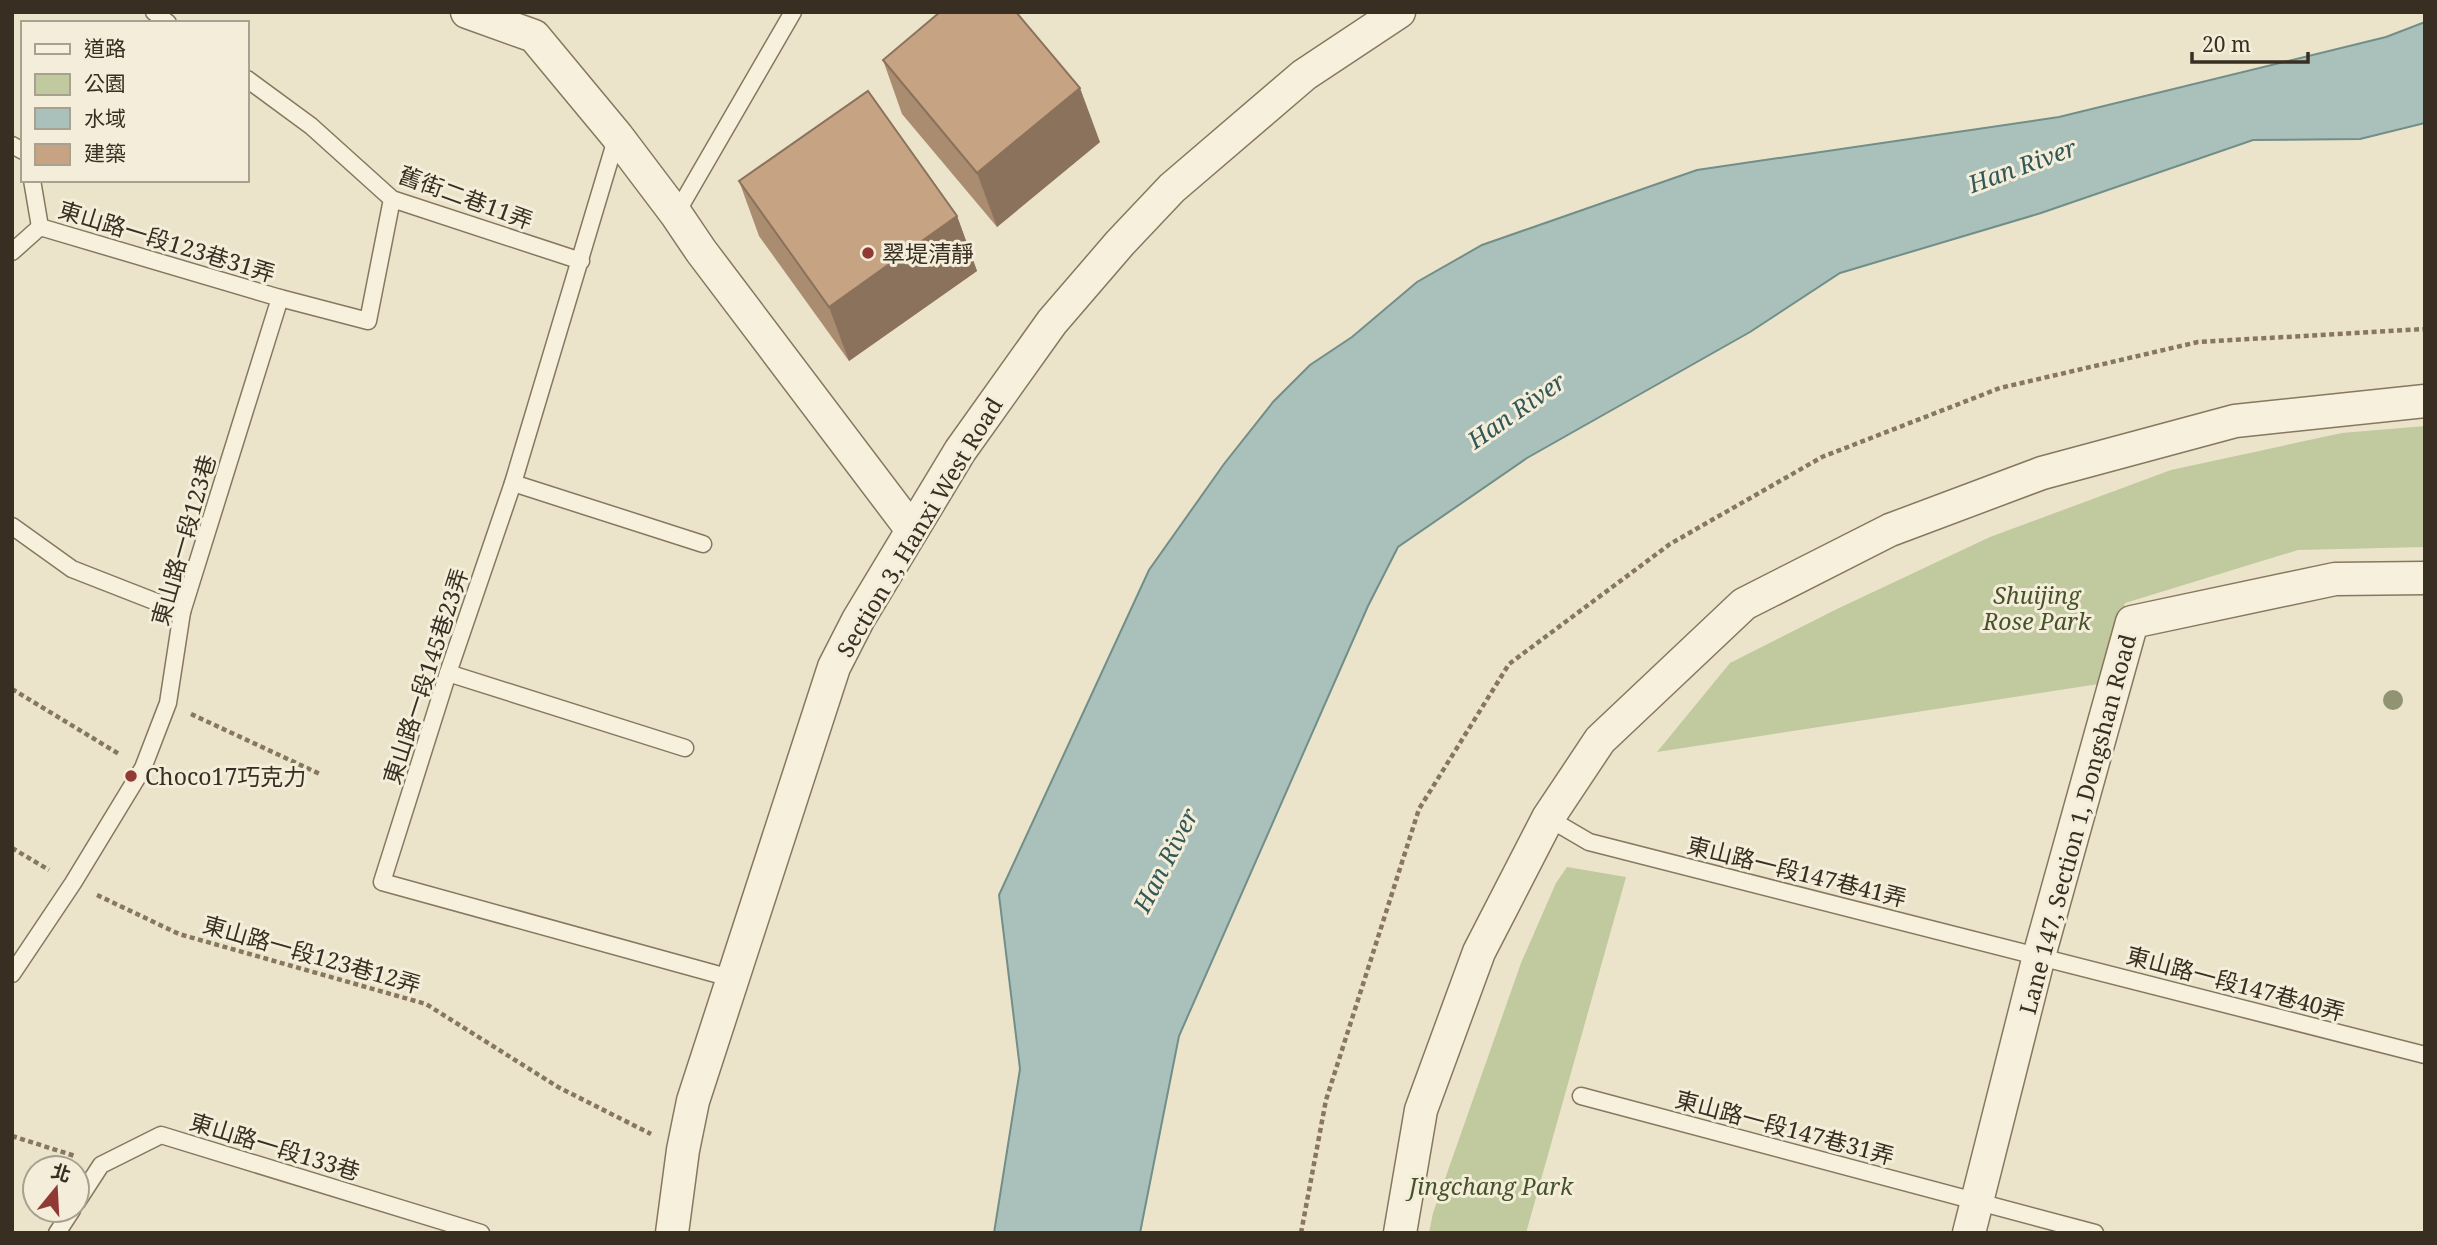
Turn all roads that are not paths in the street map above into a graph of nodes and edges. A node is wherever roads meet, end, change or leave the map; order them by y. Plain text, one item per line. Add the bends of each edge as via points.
1 (793, 12) edge
2 (1399, 12) edge
3 (473, 13) edge
4 (248, 80) edge
5 (617, 136) junction
6 (32, 182) edge
7 (392, 199) junction
8 (676, 214) junction
9 (40, 227) junction
10 (12, 252) edge
11 (581, 261) junction
12 (280, 298) junction
13 (2425, 401) edge
14 (513, 483) junction
15 (12, 526) edge
16 (912, 530) junction
17 (703, 544) dead end
18 (2425, 578) edge
19 (182, 612) junction
20 (448, 673) junction
21 (685, 748) dead end
22 (1548, 818) junction
23 (2039, 956) junction
24 (12, 974) edge
25 (734, 979) junction
26 (2423, 1051) edge
27 (1581, 1096) dead end
28 (91, 1181) edge
29 (1977, 1202) junction
30 (481, 1233) edge
31 (672, 1233) edge
32 (1400, 1233) edge
33 (1969, 1233) edge
34 (2095, 1233) edge

1 - 8 lane
2 - 16 street, Section 3, Hanxi West Road via 1304,75 1172,188 1120,243 1052,322 960,451
3 - 5 street via 534,36
4 - 7 lane, 舊街二巷11弄 via 311,126
5 - 8 street
5 - 11 lane, 東山路一段145巷23弄
6 - 9 lane, 東山路一段123巷31弄
7 - 11 lane, 舊街二巷11弄
7 - 12 lane via 368,321
8 - 16 street
9 - 10 lane, 東山路一段123巷31弄
9 - 12 lane, 東山路一段123巷31弄
11 - 14 lane, 東山路一段145巷23弄
12 - 19 lane, 東山路一段123巷
13 - 22 street via 2235,421 2042,473 1891,530 1744,604 1600,740
14 - 17 lane
14 - 20 lane, 東山路一段145巷23弄
15 - 19 lane via 72,569
16 - 25 street, Section 3, Hanxi West Road via 834,667
18 - 23 street, Lane 147, Section 1, Dongshan Road via 2335,579 2132,622
19 - 24 lane, 東山路一段123巷 via 168,703 142,768
20 - 21 lane
20 - 25 lane, 東山路一段145巷23弄 via 382,882
22 - 23 lane, 東山路一段147巷41弄 via 1589,842
22 - 32 street via 1479,953 1421,1110
23 - 26 lane, 東山路一段147巷40弄
23 - 29 street, Lane 147, Section 1, Dongshan Road
25 - 31 street, Section 3, Hanxi West Road via 693,1101
27 - 29 lane, 東山路一段147巷31弄
28 - 30 lane, 東山路一段133巷 via 102,1165 161,1135
29 - 33 street, Lane 147, Section 1, Dongshan Road
29 - 34 lane, 東山路一段147巷31弄

